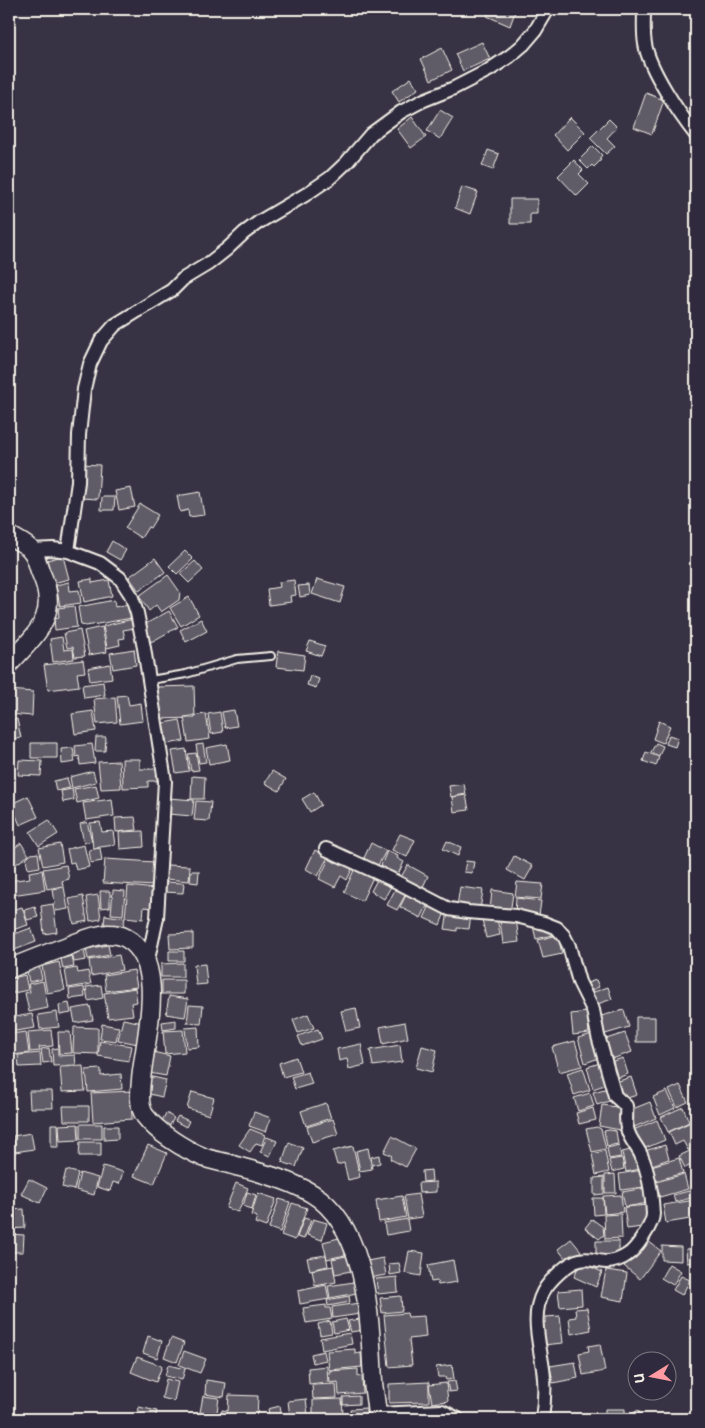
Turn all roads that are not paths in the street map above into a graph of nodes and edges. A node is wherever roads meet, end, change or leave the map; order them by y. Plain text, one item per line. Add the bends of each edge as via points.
1 (548, 9) edge
2 (644, 9) edge
3 (696, 135) edge
4 (9, 535) edge
5 (31, 550) junction
6 (68, 551) junction
7 (271, 656) dead end
8 (9, 664) edge
9 (150, 680) junction
10 (326, 849) dead end
11 (147, 964) junction
12 (9, 968) edge
13 (377, 1417) edge
14 (458, 1419) edge
15 (542, 1419) edge

1 - 6 street via 535,31 510,56 454,88 401,112 371,134 330,178 259,222 228,250 115,325 101,340 90,364 84,389 78,482
2 - 3 street via 645,44 650,59 670,97
4 - 5 main road
5 - 6 street via 53,548
5 - 8 main road via 44,579 49,603 37,632
6 - 9 street via 100,563 120,578 131,595
7 - 9 lane via 237,659 186,674
9 - 11 street via 165,781 157,918
10 - 15 street via 449,909 516,916 544,923 556,928 570,946 579,982 593,1010 615,1096 626,1106 627,1128 648,1178 653,1217 629,1255 605,1262 578,1260 563,1270 543,1292 537,1311 544,1378
11 - 12 main road via 134,943 118,935 107,934 90,937
11 - 13 main road via 152,998 140,1086 140,1106 144,1114 162,1133 204,1158 296,1186 319,1198 344,1226 363,1278
13 - 14 street via 442,1411

